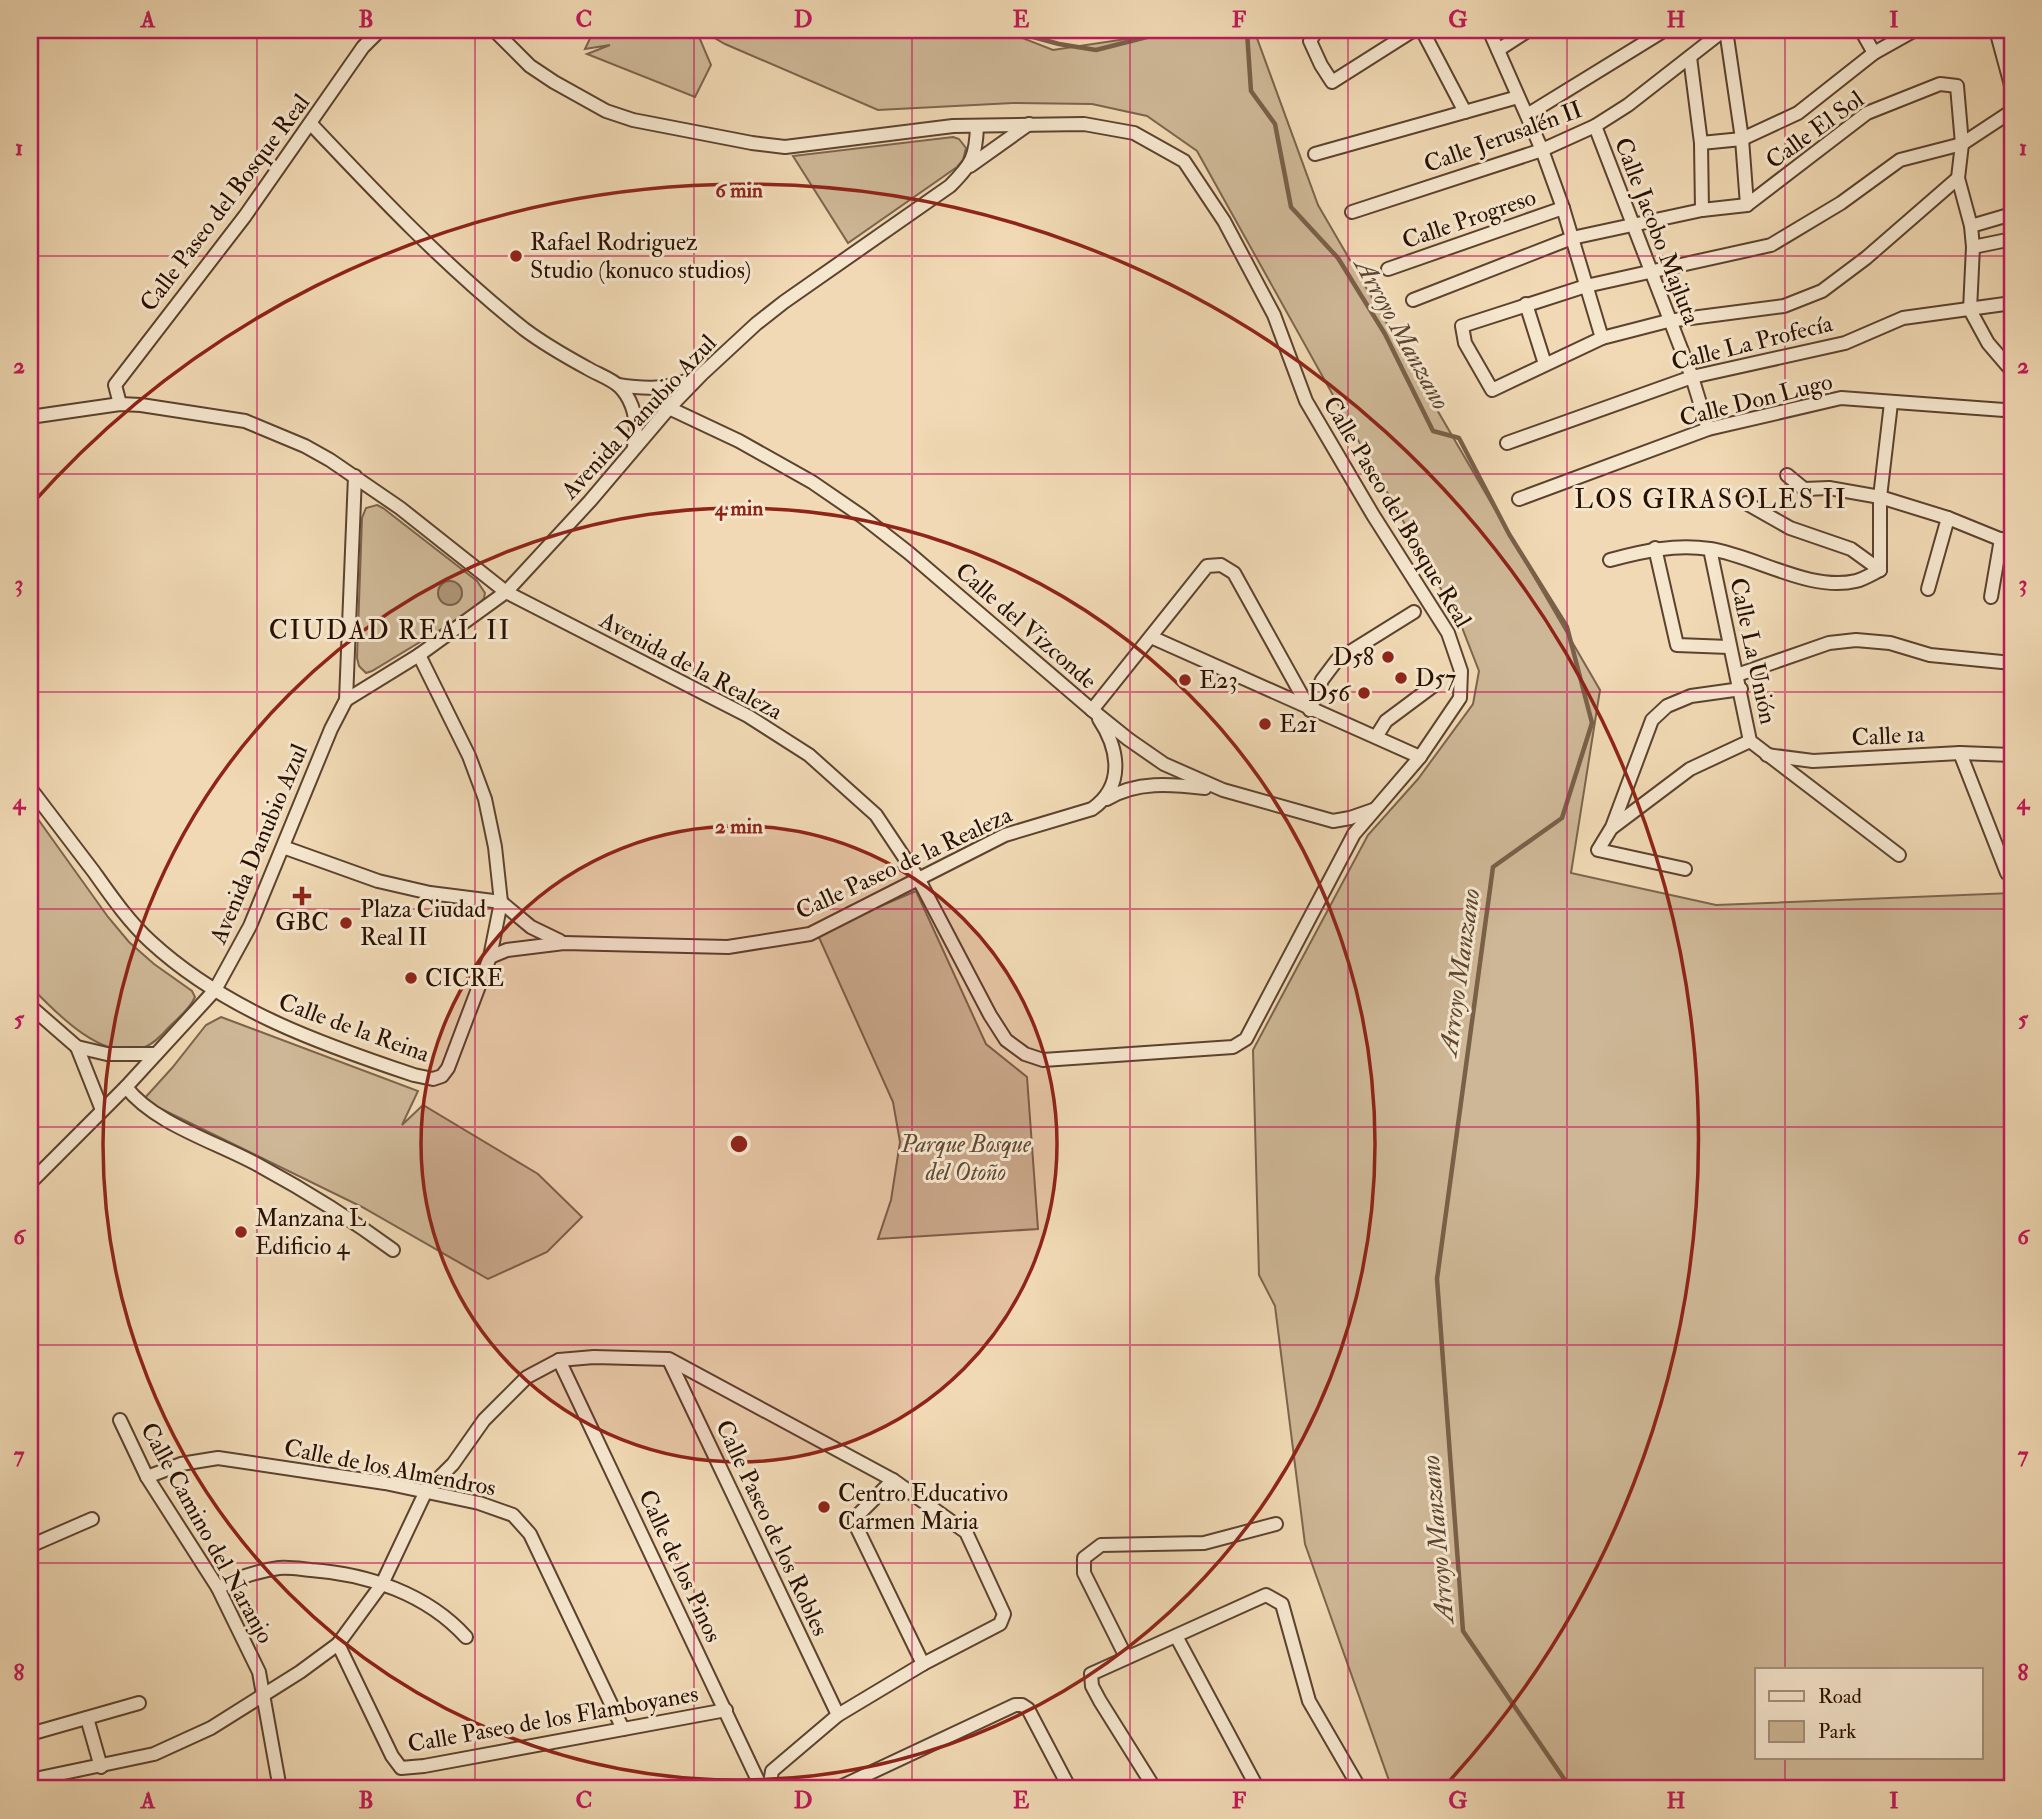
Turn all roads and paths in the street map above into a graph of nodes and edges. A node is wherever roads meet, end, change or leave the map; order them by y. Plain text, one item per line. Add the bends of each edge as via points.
1 (380, 30) edge
2 (494, 30) edge
3 (1317, 30) edge
4 (1414, 30) edge
5 (1422, 30) edge
6 (1489, 30) edge
7 (1529, 30) edge
8 (1665, 30) edge
9 (1725, 30) edge
10 (1861, 30) edge
11 (1915, 30) edge
12 (1996, 30) edge
13 (1498, 50) junction
14 (1874, 53) junction
15 (1690, 57) junction
16 (2012, 89) edge
17 (1518, 97) junction
18 (2012, 111) edge
19 (1465, 113) junction
20 (1527, 115) junction
21 (312, 124) junction
22 (1030, 124) junction
23 (977, 126) junction
24 (1595, 126) junction
25 (1742, 139) junction
26 (1701, 143) junction
27 (1962, 144) junction
28 (1542, 150) junction
29 (1315, 154) dead end
30 (970, 166) junction
31 (1958, 178) junction
32 (1747, 205) junction
33 (1563, 208) junction
34 (1702, 210) junction
35 (1352, 212) dead end
36 (2012, 214) edge
37 (1634, 223) junction
38 (1971, 226) junction
39 (1572, 238) junction
40 (2012, 239) edge
41 (1973, 247) junction
42 (1388, 269) dead end
43 (1651, 272) junction
44 (1586, 286) junction
45 (1413, 300) dead end
46 (2012, 303) edge
47 (1526, 304) junction
48 (1970, 310) junction
49 (1668, 321) junction
50 (1602, 338) junction
51 (1545, 364) junction
52 (2012, 371) edge
53 (702, 374) junction
54 (1692, 377) junction
55 (618, 385) junction
56 (1891, 403) junction
57 (120, 404) junction
58 (2012, 407) edge
59 (669, 408) junction
60 (30, 417) edge
61 (1708, 429) junction
62 (1507, 443) dead end
63 (634, 448) junction
64 (1787, 475) dead end
65 (355, 477) junction
66 (1880, 497) junction
67 (1518, 499) dead end
68 (1746, 503) dead end
69 (1948, 518) junction
70 (2007, 541) edge
71 (1655, 548) junction
72 (1710, 549) junction
73 (1610, 560) dead end
74 (1880, 570) junction
75 (1928, 589) dead end
76 (506, 592) junction
77 (1991, 597) dead end
78 (1414, 612) dead end
79 (1151, 637) junction
80 (1729, 648) junction
81 (419, 655) junction
82 (2012, 663) edge
83 (1737, 675) junction
84 (1433, 685) dead end
85 (1741, 689) junction
86 (346, 700) junction
87 (1310, 709) junction
88 (1092, 710) junction
89 (1376, 737) junction
90 (1750, 741) junction
91 (1960, 753) junction
92 (1767, 755) junction
93 (2012, 755) edge
94 (1420, 757) junction
95 (30, 788) edge
96 (1223, 790) junction
97 (1092, 809) junction
98 (1375, 810) junction
99 (1333, 821) junction
100 (1612, 827) junction
101 (1348, 846) junction
102 (283, 847) junction
103 (1899, 856) dead end
104 (1685, 869) dead end
105 (2007, 873) dead end
106 (918, 878) junction
107 (500, 902) junction
108 (564, 943) junction
109 (490, 957) junction
110 (215, 990) junction
111 (30, 1006) edge
112 (77, 1046) junction
113 (1233, 1047) joint
114 (156, 1055) junction
115 (126, 1087) junction
116 (102, 1110) junction
117 (30, 1183) edge
118 (393, 1250) dead end
119 (669, 1359) junction
120 (559, 1360) junction
121 (120, 1420) dead end
122 (147, 1478) junction
123 (893, 1480) junction
124 (425, 1491) junction
125 (92, 1519) dead end
126 (1276, 1524) dead end
127 (30, 1546) edge
128 (382, 1584) junction
129 (218, 1588) junction
130 (1176, 1636) junction
131 (466, 1637) dead end
132 (338, 1644) junction
133 (1126, 1657) junction
134 (923, 1664) junction
135 (263, 1694) junction
136 (139, 1703) dead end
137 (726, 1710) junction
138 (838, 1715) junction
139 (87, 1718) junction
140 (623, 1729) junction
141 (30, 1734) edge
142 (101, 1767) junction
143 (868, 1776) junction
144 (30, 1780) edge
145 (280, 1789) edge
146 (762, 1789) edge
147 (769, 1789) edge
148 (836, 1789) edge
149 (875, 1789) edge
150 (1070, 1789) edge
151 (1154, 1789) edge
152 (1258, 1789) edge
153 (1360, 1789) edge

1 - 21 street, Calle Paseo del Bosque Real via 363,47
2 - 23 street, Calle Paseo del Bosque Real via 530,66 564,89 606,111 661,126 785,147
3 - 4 street via 1310,41 1332,82
5 - 19 street
6 - 13 street
7 - 13 street
8 - 20 street
9 - 15 street, Calle Jerusalén II
9 - 25 street
10 - 14 street
11 - 14 street
12 - 16 street
13 - 17 street
14 - 25 street via 1798,113
15 - 24 street, Calle Jerusalén II
15 - 26 street
17 - 19 street
17 - 20 street
18 - 27 street
19 - 29 street
20 - 28 street
21 - 55 street via 420,239 484,296 550,347
21 - 57 street, Calle Paseo del Bosque Real via 115,386
22 - 23 street, Calle Paseo del Bosque Real
22 - 30 street
22 - 94 street, Calle Paseo del Bosque Real via 1084,124 1133,134 1184,161 1224,221 1275,315 1306,401 1448,633 1461,671 1460,698
23 - 30 street
24 - 28 street, Calle Jerusalén II
24 - 37 street, Calle Jacobo Majluta
25 - 26 street
25 - 32 street
26 - 34 street
27 - 31 street, Calle El Sol
27 - 32 street, Calle El Sol via 1956,86 1940,84 1867,113
27 - 43 street via 1900,160 1842,203 1771,245
28 - 33 street
28 - 35 street, Calle Jerusalén II
30 - 53 street, Avenida Danubio Azul via 950,186 784,302
31 - 38 street, Calle El Sol
31 - 49 street via 1867,258 1822,290 1784,306
32 - 34 street
33 - 39 street
33 - 42 street, Calle Progreso
34 - 37 street
36 - 38 street
37 - 39 street
37 - 43 street, Calle Jacobo Majluta
38 - 41 street, Calle El Sol
39 - 44 street
39 - 45 street
40 - 41 street
41 - 48 street, Calle El Sol
43 - 44 street
43 - 49 street, Calle Jacobo Majluta
44 - 47 street
44 - 50 street
46 - 48 street, Calle La Profecía
47 - 51 street
47 - 51 street via 1462,326 1465,343 1492,390
48 - 52 street via 1988,343
48 - 54 street, Calle La Profecía via 1903,318 1845,343
49 - 50 street
49 - 54 street, Calle Jacobo Majluta
50 - 51 street
53 - 55 street via 661,388
53 - 59 street, Avenida Danubio Azul
54 - 61 street, Calle Jacobo Majluta
54 - 62 street, Calle La Profecía
55 - 63 street via 635,414
56 - 58 street, Calle Don Lugo
56 - 61 street, Calle Don Lugo via 1841,398
56 - 66 street
57 - 60 street, Avenida de la Realeza
57 - 65 street, Avenida de la Realeza via 245,421 305,446
59 - 63 street, Avenida Danubio Azul
59 - 88 street, Calle del Vizconde via 812,482 863,517
61 - 67 street, Calle Don Lugo
63 - 76 street, Avenida Danubio Azul
64 - 66 street via 1804,489 1829,488
65 - 76 street, Avenida de la Realeza
65 - 86 street, Avenida Danubio Azul
66 - 69 street
66 - 74 street
68 - 74 street via 1790,528 1852,549
69 - 70 street
69 - 75 street
70 - 77 street
71 - 72 street
71 - 73 street
71 - 80 street via 1677,645
72 - 74 street via 1807,579 1841,583
72 - 80 street, Calle La Unión
76 - 81 street, Avenida Danubio Azul
76 - 106 street, Avenida de la Realeza via 736,710 809,755 876,815
78 - 87 street via 1337,660
79 - 87 street
79 - 87 street via 1207,566 1221,565 1234,573
79 - 88 street
80 - 83 street, Calle La Unión
81 - 86 street, Avenida Danubio Azul
81 - 107 street, Calle de la Reina via 485,799
82 - 83 street via 1856,640 1829,643
83 - 85 street, Calle La Unión
84 - 89 street via 1386,721
85 - 90 street, Calle La Unión
85 - 100 street via 1691,696 1667,706 1653,720
86 - 102 street, Avenida Danubio Azul
87 - 89 street
88 - 96 street, Calle del Vizconde via 1164,764
88 - 97 street via 1108,736 1115,772 1111,791
89 - 94 street
90 - 92 street, Calle La Unión
90 - 100 street via 1690,769
91 - 92 street, Calle 1a via 1813,761
91 - 93 street, Calle 1a
91 - 105 street
92 - 103 street, Calle La Unión
94 - 98 street, Calle Paseo del Bosque Real
95 - 110 street, Calle de la Reina via 136,927 183,969
96 - 97 street, Calle Paseo de la Realeza via 1166,784 1131,788
96 - 99 street, Calle del Vizconde
97 - 106 street, Calle Paseo de la Realeza via 1005,835
98 - 99 street, Calle del Vizconde
98 - 101 street, Calle Paseo del Bosque Real
99 - 101 street
100 - 104 street via 1598,850
101 - 113 street, Calle Paseo del Bosque Real via 1246,1039
102 - 107 street via 379,881
102 - 110 street, Avenida Danubio Azul via 250,926
106 - 108 street, Calle Paseo de la Realeza via 810,934 728,947
106 - 113 street, Avenida de la Realeza via 990,1015 1006,1040 1025,1054 1043,1060
107 - 108 street, Calle Paseo de la Realeza via 531,927
107 - 109 street, Calle de la Reina
108 - 109 street, Calle Paseo de la Realeza via 507,950
109 - 110 street, Calle de la Reina via 448,1068 433,1079 284,1027
110 - 114 street, Avenida Danubio Azul
111 - 112 street
112 - 114 street via 107,1054
112 - 116 street
114 - 115 street, Avenida Danubio Azul
115 - 116 street, Avenida Danubio Azul
115 - 118 street via 157,1115 259,1165
116 - 117 street, Avenida Danubio Azul
119 - 120 street
119 - 123 street
119 - 138 street, Calle Paseo de los Robles
120 - 124 street via 527,1377
120 - 137 street, Calle de los Pinos
121 - 122 street, Calle Camino del Naranjo
122 - 124 street, Calle de los Almendros via 181,1464 218,1458
122 - 129 street, Calle Camino del Naranjo
123 - 134 street via 855,1518 855,1524
123 - 134 street via 966,1532 1004,1614 1000,1624
124 - 128 street
124 - 140 street, Calle de los Almendros via 513,1515 530,1534
125 - 127 street
126 - 133 street via 1204,1543 1101,1545 1084,1558 1084,1573
128 - 129 street via 338,1572 281,1568 240,1576
128 - 131 street via 436,1609
128 - 132 street
129 - 135 street, Calle Camino del Naranjo via 259,1672
130 - 133 street
130 - 152 street
130 - 153 street via 1266,1595 1282,1604 1309,1701
132 - 135 street
132 - 140 street, Calle Paseo de los Flamboyanes via 401,1768
133 - 151 street via 1091,1674 1090,1679
134 - 138 street
135 - 142 street via 211,1728 154,1754
135 - 145 street, Calle Camino del Naranjo
136 - 139 street
137 - 140 street, Calle Paseo de los Flamboyanes
137 - 146 street, Calle de los Pinos
138 - 147 street via 772,1771
139 - 141 street
139 - 142 street
142 - 144 street
143 - 148 street
143 - 149 street
143 - 150 street via 1022,1705

